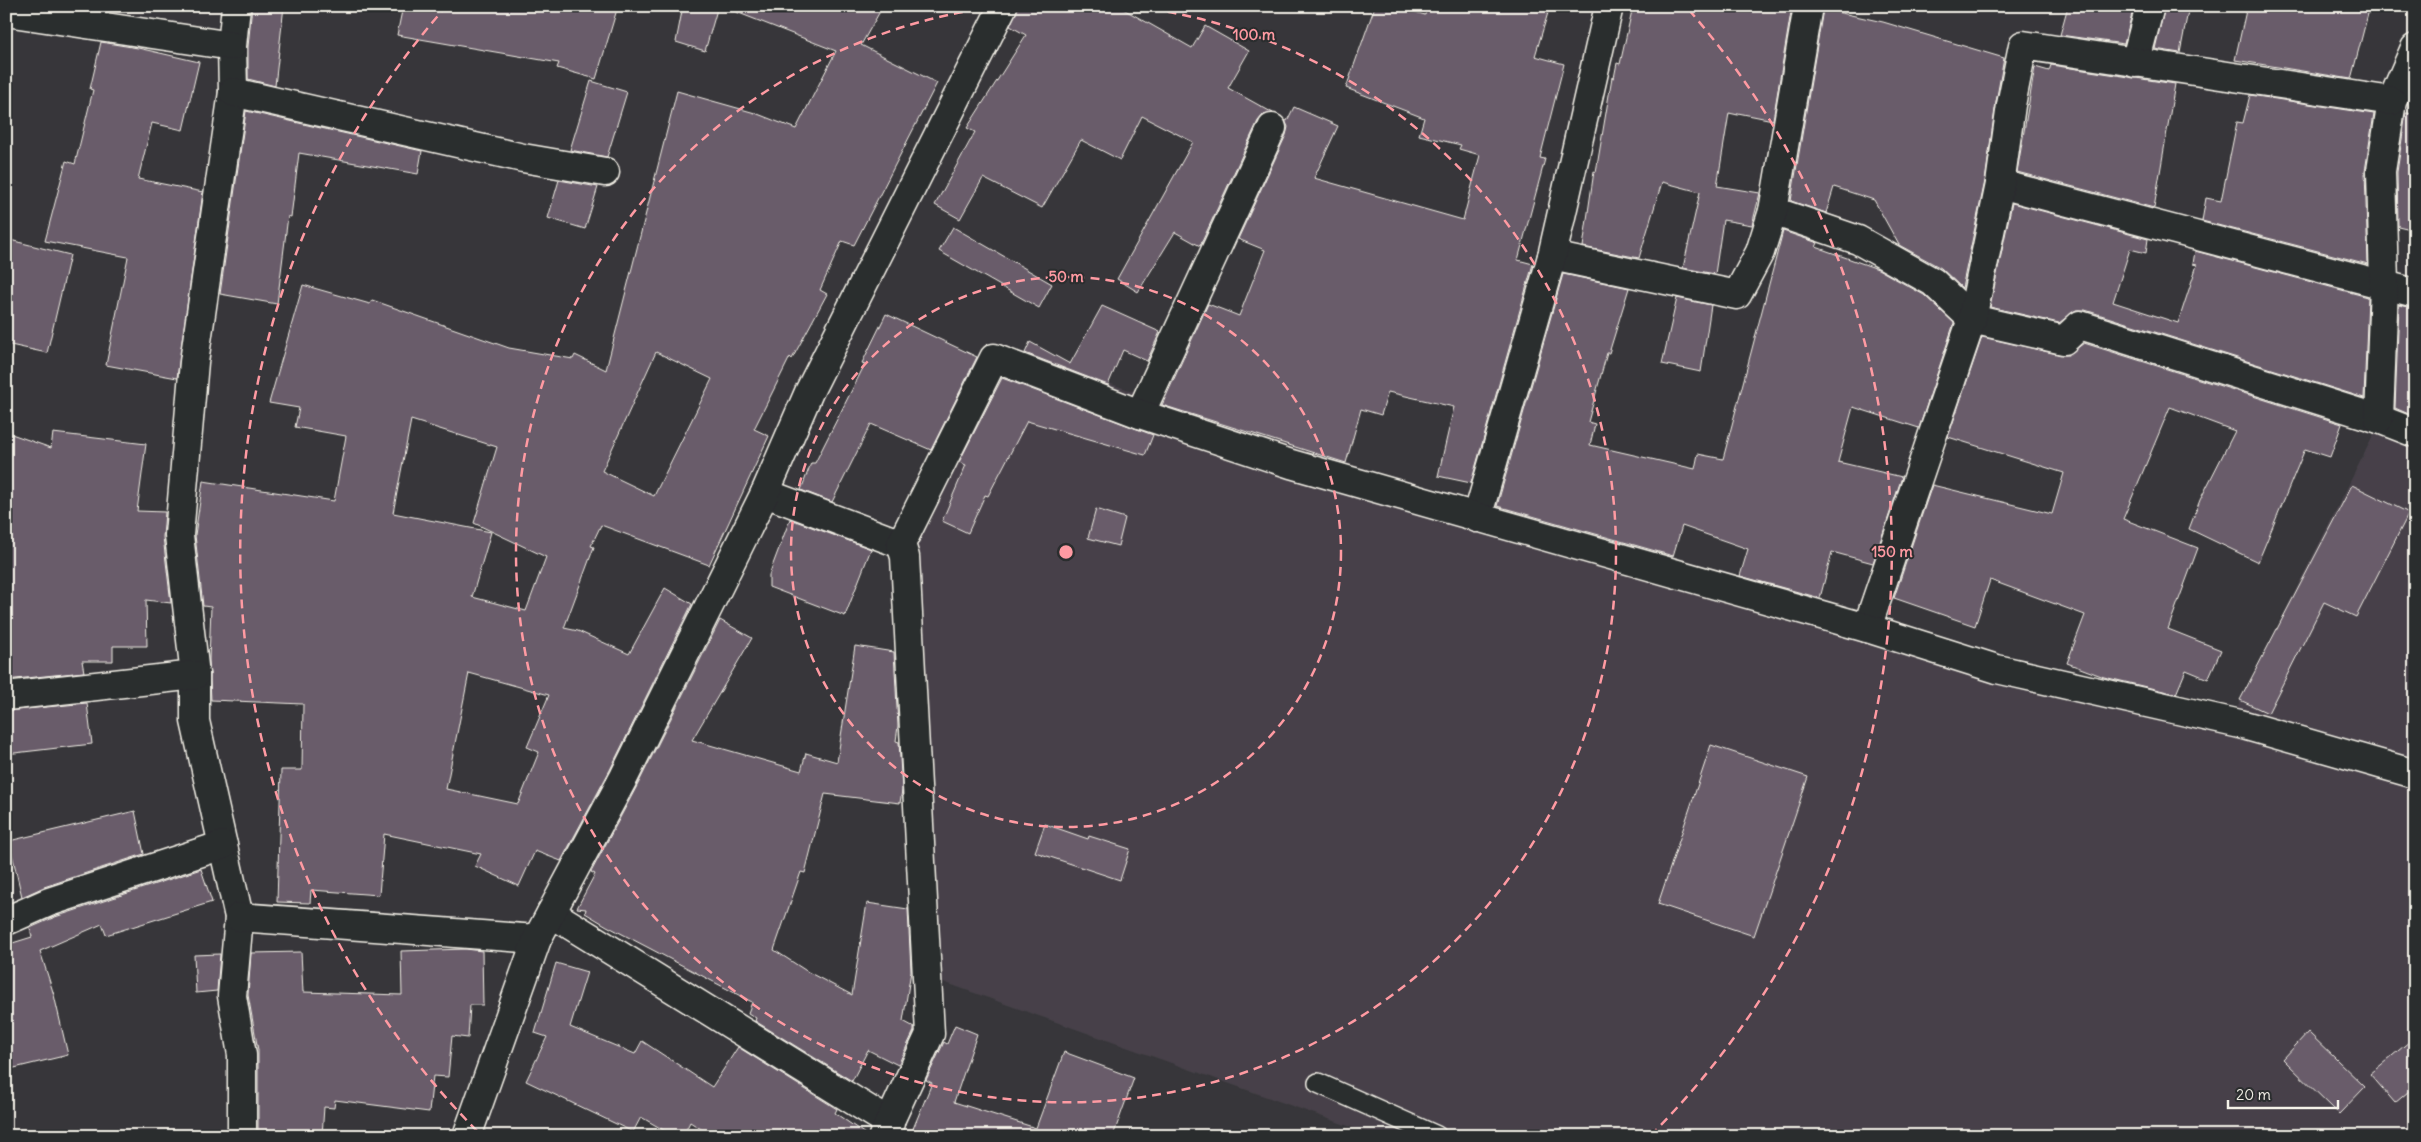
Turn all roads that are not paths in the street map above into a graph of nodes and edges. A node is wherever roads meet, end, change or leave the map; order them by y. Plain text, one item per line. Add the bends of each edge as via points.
1 (236, 6) edge
2 (1003, 6) edge
3 (1609, 6) edge
4 (1808, 6) edge
5 (2150, 6) edge
6 (6, 12) edge
7 (232, 46) junction
8 (2415, 48) edge
9 (2135, 63) junction
10 (233, 92) junction
11 (2392, 101) junction
12 (1272, 128) dead end
13 (605, 172) dead end
14 (2000, 184) junction
15 (1773, 211) junction
16 (1552, 256) junction
17 (2384, 285) junction
18 (2415, 293) edge
19 (1972, 319) junction
20 (1140, 414) junction
21 (2379, 419) junction
22 (2415, 433) edge
23 (765, 493) junction
24 (1477, 518) junction
25 (901, 544) junction
26 (1868, 628) junction
27 (194, 675) junction
28 (6, 696) edge
29 (2415, 774) edge
30 (223, 845) junction
31 (551, 913) junction
32 (239, 916) junction
33 (6, 921) edge
34 (538, 939) junction
35 (1318, 1083) dead end
36 (887, 1129) edge
37 (242, 1136) edge
38 (467, 1136) edge
39 (1437, 1136) edge

1 - 7 street
2 - 23 street via 809,392
3 - 16 street
4 - 15 street
5 - 9 street
6 - 7 street
7 - 10 street
8 - 11 street
9 - 11 street
9 - 14 street via 2023,44
10 - 13 street via 523,158
10 - 27 street via 194,362 179,535
11 - 17 street via 2381,171
12 - 20 street
14 - 17 street
14 - 19 street
15 - 16 street via 1760,252 1737,295
15 - 19 street via 1858,240 1933,282
16 - 24 street
17 - 18 street
17 - 21 street
19 - 21 street via 2064,340 2080,325
19 - 26 street
20 - 24 street via 1291,464
20 - 25 street via 994,358
21 - 22 street
23 - 25 street
23 - 31 street via 624,777
24 - 26 street
25 - 36 street via 905,557 930,1034
26 - 29 street via 1997,669 2240,724
27 - 28 street
27 - 30 street via 195,721
30 - 32 street
30 - 33 street via 49,902
31 - 34 street
31 - 36 street
32 - 34 street
32 - 37 street via 232,996 242,1055
34 - 38 street
35 - 39 lane

